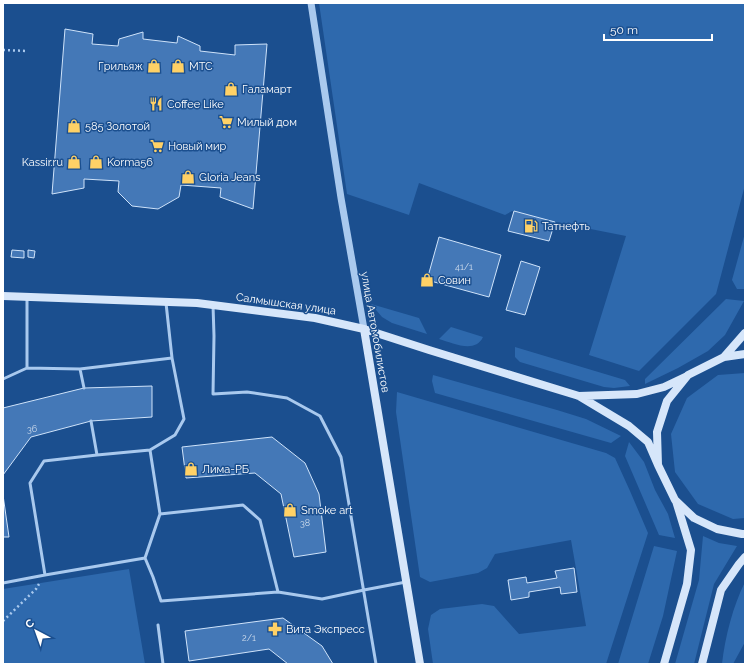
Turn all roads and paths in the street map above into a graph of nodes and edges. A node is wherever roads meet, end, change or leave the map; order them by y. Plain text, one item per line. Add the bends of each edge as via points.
1 (311, 3) edge
2 (3, 50) edge
3 (28, 51) dead end
4 (3, 296) edge
5 (27, 297) junction
6 (165, 301) junction
7 (213, 306) junction
8 (364, 329) junction
9 (745, 333) edge
10 (745, 354) edge
11 (724, 357) junction
12 (172, 358) junction
13 (27, 368) junction
14 (80, 369) junction
15 (688, 375) junction
16 (3, 379) edge
17 (84, 388) dead end
18 (579, 396) junction
19 (91, 421) dead end
20 (150, 450) junction
21 (97, 455) junction
22 (658, 465) junction
23 (675, 500) junction
24 (160, 514) junction
25 (745, 534) edge
26 (745, 557) edge
27 (145, 558) junction
28 (45, 575) junction
29 (406, 582) junction
30 (3, 583) edge
31 (364, 590) junction
32 (278, 592) junction
33 (3, 621) edge
34 (158, 625) dead end
35 (163, 664) edge
36 (376, 664) edge
37 (420, 664) edge
38 (664, 664) edge
39 (702, 664) edge

1 - 8 street, улица Автомобилистов via 340,198
2 - 3 path
4 - 5 main road, Салмышская улица
5 - 6 main road, Салмышская улица
5 - 13 lane
6 - 7 main road, Салмышская улица
6 - 12 lane
7 - 8 main road, Салмышская улица via 314,318
7 - 31 lane via 213,394 247,392 287,398 320,416 341,457
8 - 18 main road, Салмышская улица
8 - 29 main road, улица Автомобилистов
9 - 11 main road
10 - 11 main road
11 - 15 main road
12 - 14 lane
12 - 20 lane via 184,419 175,435
13 - 14 lane
13 - 16 lane
14 - 17 lane
15 - 18 main road via 664,387 636,394
15 - 22 main road via 667,401 657,432
18 - 22 main road via 629,426 648,442
19 - 21 lane
20 - 21 lane
20 - 24 lane
21 - 28 lane via 44,461 30,483
22 - 23 main road
23 - 25 main road via 694,518 717,529
23 - 38 main road via 691,550 687,584
24 - 27 lane
24 - 32 lane via 243,506 260,520
26 - 39 main road via 721,590
27 - 28 lane
27 - 32 lane via 161,601
28 - 30 lane
28 - 33 path via 36,589
29 - 31 lane
29 - 37 main road, улица Автомобилистов
31 - 32 lane via 322,599
31 - 36 lane
34 - 35 lane

